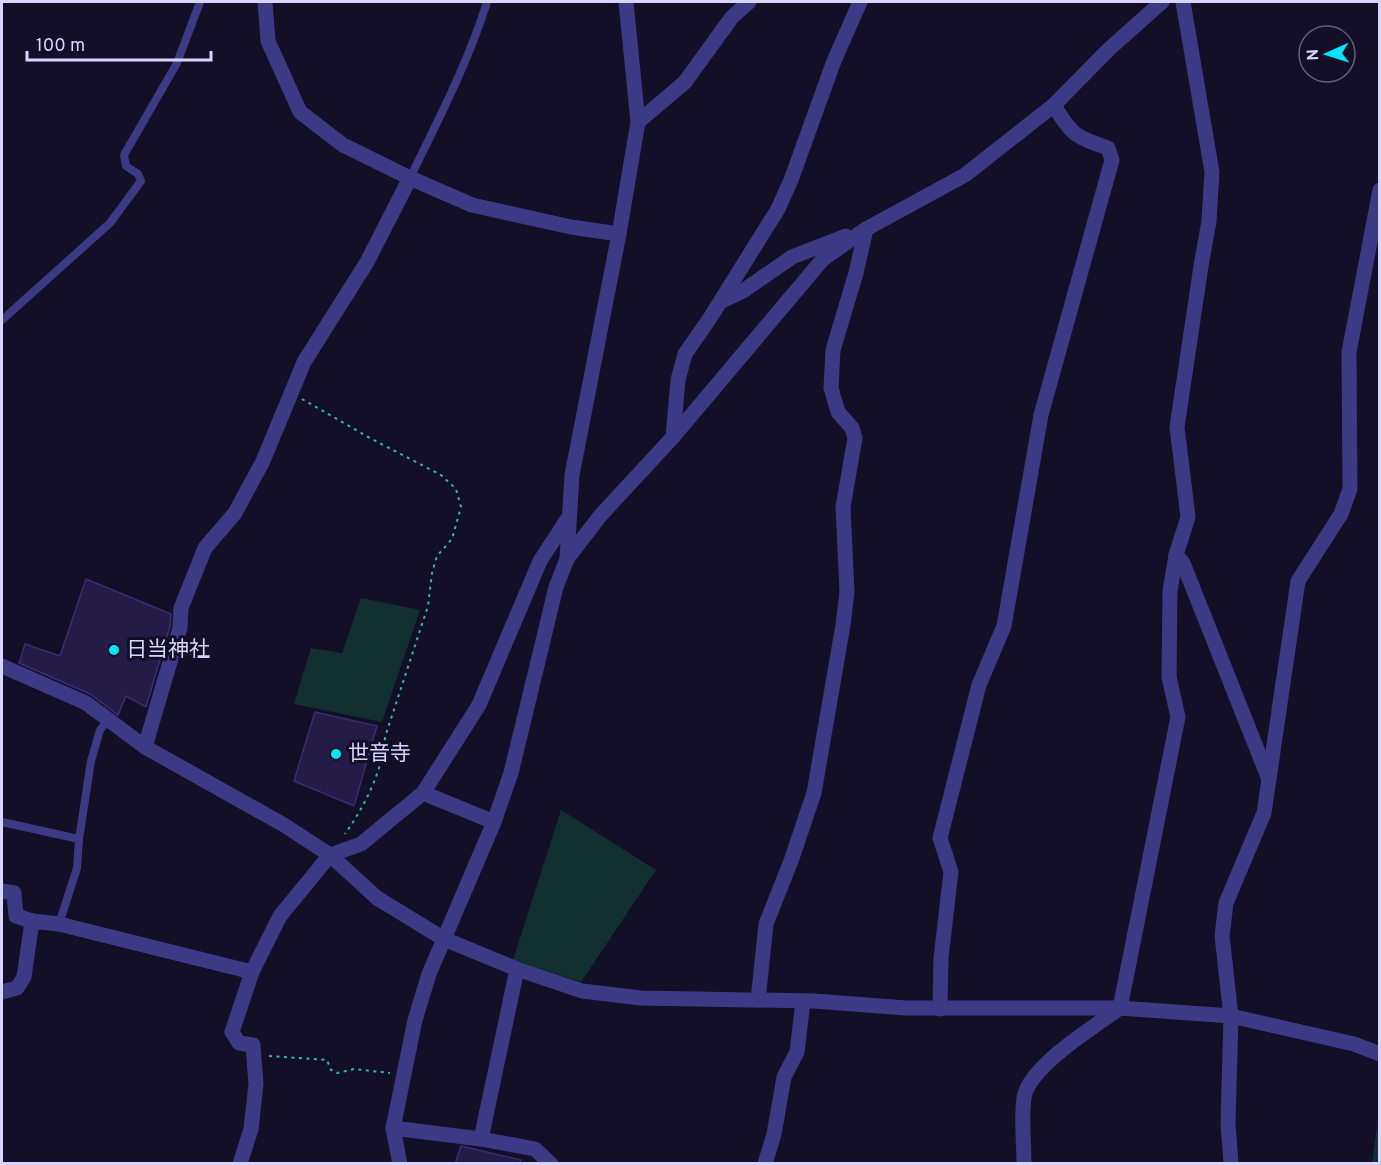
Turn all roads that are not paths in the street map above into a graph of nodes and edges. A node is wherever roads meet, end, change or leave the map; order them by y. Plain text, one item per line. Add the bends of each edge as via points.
1 (200, 2) edge
2 (265, 2) edge
3 (487, 2) edge
4 (626, 2) edge
5 (749, 2) edge
6 (860, 2) edge
7 (1162, 2) edge
8 (1183, 2) edge
9 (1054, 105) junction
10 (638, 122) junction
11 (410, 178) junction
12 (1380, 190) edge
13 (866, 229) junction
14 (619, 234) junction
15 (720, 302) junction
16 (2, 320) edge
17 (673, 437) junction
18 (569, 516) junction
19 (1176, 555) junction
20 (567, 559) junction
21 (2, 666) edge
22 (109, 719) junction
23 (145, 747) junction
24 (1268, 777) junction
25 (423, 793) junction
26 (2, 822) edge
27 (494, 822) junction
28 (79, 839) junction
29 (330, 855) junction
30 (2, 891) edge
31 (32, 921) junction
32 (59, 924) junction
33 (444, 939) junction
34 (517, 969) junction
35 (252, 972) junction
36 (2, 992) edge
37 (758, 1000) junction
38 (803, 1002) junction
39 (1120, 1008) junction
40 (940, 1009) junction
41 (1231, 1016) junction
42 (1380, 1054) edge
43 (393, 1128) junction
44 (481, 1139) junction
45 (240, 1164) edge
46 (400, 1164) edge
47 (551, 1164) edge
48 (765, 1164) edge
49 (1024, 1164) edge
50 (1231, 1164) edge

1 - 16 lane via 177,63 124,155 126,166 141,181 110,223
2 - 11 street via 268,41 300,112 344,145
3 - 11 lane via 452,93
4 - 10 street
5 - 10 street via 732,17 685,82
6 - 15 street via 778,209
7 - 9 street
8 - 19 street via 1212,172 1209,221 1177,427 1188,517
9 - 13 street via 965,175
9 - 40 street via 1072,132 1108,148 1112,160 1041,415 1004,626 979,685 940,838 951,872 941,958
10 - 14 street
11 - 14 street via 472,205
11 - 23 street via 368,262 311,350 235,513 205,548 181,608 180,628
12 - 24 street via 1349,352 1350,489 1341,514 1298,581
13 - 15 street via 792,257
13 - 17 street via 823,260
13 - 37 street via 833,350 831,388 838,412 855,438 843,507 848,592 814,792 766,924
14 - 18 street via 572,475
15 - 17 street via 685,354 678,380
17 - 20 street via 600,516
18 - 20 street
18 - 25 street via 540,561 479,705
19 - 24 street via 1183,563
19 - 39 street via 1170,591 1169,677 1178,717
20 - 27 street via 556,587 511,773
21 - 22 street via 86,704
22 - 23 street
22 - 28 lane via 100,730
23 - 29 street
24 - 41 street via 1264,813 1226,903 1222,936
25 - 27 street
25 - 29 street via 361,844
26 - 28 lane
27 - 33 street
28 - 32 lane via 77,868
29 - 33 street via 377,898
29 - 35 street via 280,916
30 - 31 street via 14,893 16,916
31 - 32 street
31 - 36 street via 24,977 17,988
32 - 35 street
33 - 34 street
33 - 43 street via 415,1020
34 - 37 street via 582,991 640,998
34 - 44 street
35 - 45 street via 232,1032 239,1043 253,1046 256,1084 251,1129
37 - 38 street
38 - 40 street
38 - 48 street via 797,1052 784,1077
39 - 40 street
39 - 41 street
39 - 49 street via 1056,1054 1029,1083 1024,1097
41 - 42 street via 1354,1044
41 - 50 street
43 - 44 street
43 - 46 street
44 - 47 street via 535,1149

